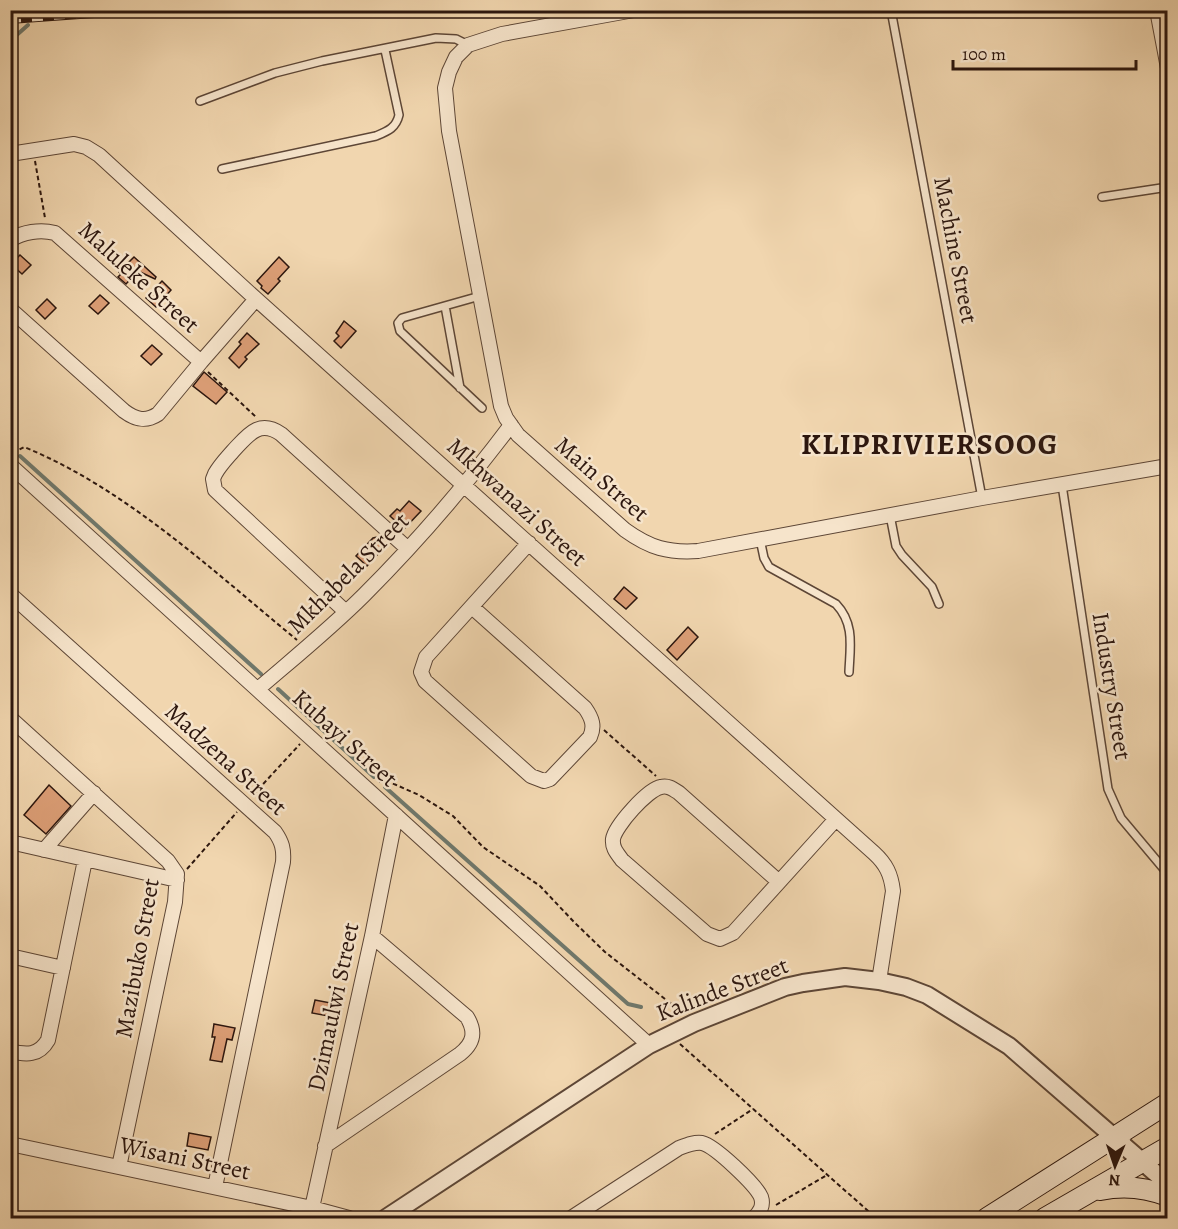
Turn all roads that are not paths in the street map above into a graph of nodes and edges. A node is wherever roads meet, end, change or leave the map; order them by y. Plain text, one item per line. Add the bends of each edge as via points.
1 (634, 10) edge
2 (891, 10) edge
3 (1157, 10) edge
4 (468, 45) junction
5 (384, 50) junction
6 (1167, 68) edge
7 (200, 101) dead end
8 (10, 154) edge
9 (222, 169) dead end
10 (1167, 187) edge
11 (1102, 197) dead end
12 (10, 240) edge
13 (480, 296) junction
14 (256, 299) junction
15 (445, 306) junction
16 (10, 309) edge
17 (200, 363) junction
18 (460, 388) junction
19 (482, 408) dead end
20 (511, 425) junction
21 (10, 465) edge
22 (1167, 466) edge
23 (466, 485) junction
24 (1062, 485) junction
25 (982, 498) junction
26 (890, 515) junction
27 (760, 539) junction
28 (530, 543) junction
29 (408, 549) junction
30 (10, 594) edge
31 (939, 604) dead end
32 (472, 607) junction
33 (346, 612) junction
34 (849, 672) dead end
35 (258, 689) junction
36 (10, 718) edge
37 (94, 793) junction
38 (396, 815) junction
39 (836, 819) junction
40 (10, 842) edge
41 (44, 850) junction
42 (85, 860) junction
43 (1167, 874) edge
44 (177, 880) junction
45 (778, 881) junction
46 (372, 936) junction
47 (10, 956) edge
48 (63, 968) junction
49 (879, 981) junction
50 (649, 1044) junction
51 (10, 1052) edge
52 (1167, 1103) edge
53 (1114, 1137) junction
54 (10, 1144) edge
55 (325, 1146) junction
56 (1167, 1148) edge
57 (1141, 1162) junction
58 (119, 1167) junction
59 (1167, 1184) edge
60 (215, 1187) junction
61 (1084, 1195) junction
62 (1167, 1196) edge
63 (312, 1208) junction
64 (349, 1218) edge
65 (386, 1218) edge
66 (571, 1218) edge
67 (754, 1218) edge
68 (987, 1218) edge
69 (1045, 1218) edge

1 - 4 street via 502,34
2 - 25 lane, Machine Street
3 - 6 street
4 - 5 lane via 456,39 435,38
4 - 13 street, Main Street via 449,72 446,105
5 - 7 lane via 298,67
5 - 9 lane via 399,115 397,124 389,131
8 - 14 street, Mkhwanazi Street via 74,144 86,147
10 - 11 lane
12 - 17 street, Maluleke Street via 26,234 55,233
13 - 15 lane
13 - 20 street, Main Street via 501,406
14 - 17 street, Maluleke Street
14 - 23 street, Mkhwanazi Street
15 - 18 lane
15 - 18 lane via 402,318 398,324 400,331
16 - 17 street, Maluleke Street via 137,419 151,419 158,414
18 - 19 lane
20 - 23 street, Mkhabela Street
20 - 27 street, Main Street via 642,543 678,552
21 - 35 street, Kubayi Street
22 - 24 street, Main Street
23 - 28 street, Mkhwanazi Street
23 - 29 street, Mkhabela Street
24 - 25 street, Main Street
24 - 43 lane, Industry Street via 1108,789 1121,818
25 - 26 street, Main Street
26 - 27 street, Main Street
26 - 31 lane via 896,546 932,587
27 - 34 lane via 769,567 836,604 843,612 850,628
28 - 32 street
28 - 39 street, Mkhwanazi Street
29 - 33 street, Mkhabela Street
29 - 33 street via 281,434 274,429 258,428 249,434 219,468 213,480 215,490
30 - 60 street, Madzena Street via 281,841 283,862
32 - 32 street via 426,657 422,676 531,776 550,779 586,742 593,727 591,716
33 - 35 street, Mkhabela Street
35 - 38 street, Kubayi Street
36 - 37 street, Mazibuko Street
37 - 41 street
37 - 44 street, Mazibuko Street via 168,861
38 - 46 street, Dzimaulwi Street
38 - 50 street, Kubayi Street
39 - 45 street
39 - 49 street, Mkhwanazi Street via 882,860 892,879
40 - 41 street
41 - 42 street
42 - 44 street
42 - 48 street
44 - 58 street, Mazibuko Street
45 - 45 street via 733,933 720,939 707,934 622,860 613,846 613,838 620,824 649,793 660,787 673,788
46 - 55 street, Dzimaulwi Street
46 - 55 street via 466,1017 473,1032 472,1041 460,1054
47 - 48 street
48 - 51 street via 45,1046 35,1053
49 - 50 street, Kalinde Street via 845,977 785,987
49 - 53 street, Kalinde Street via 927,995 1010,1046
50 - 65 street, Kalinde Street
52 - 53 main road
53 - 57 street, Kalinde Street
53 - 68 main road
54 - 58 street, Wisani Street
55 - 63 street, Dzimaulwi Street
56 - 57 main road
57 - 59 street, Kalinde Street
57 - 61 main road
58 - 60 street, Wisani Street
60 - 63 street, Wisani Street
61 - 62 main road via 1126,1187
61 - 69 main road
63 - 64 street, Wisani Street
66 - 67 street via 679,1148 703,1143 755,1188 762,1206

